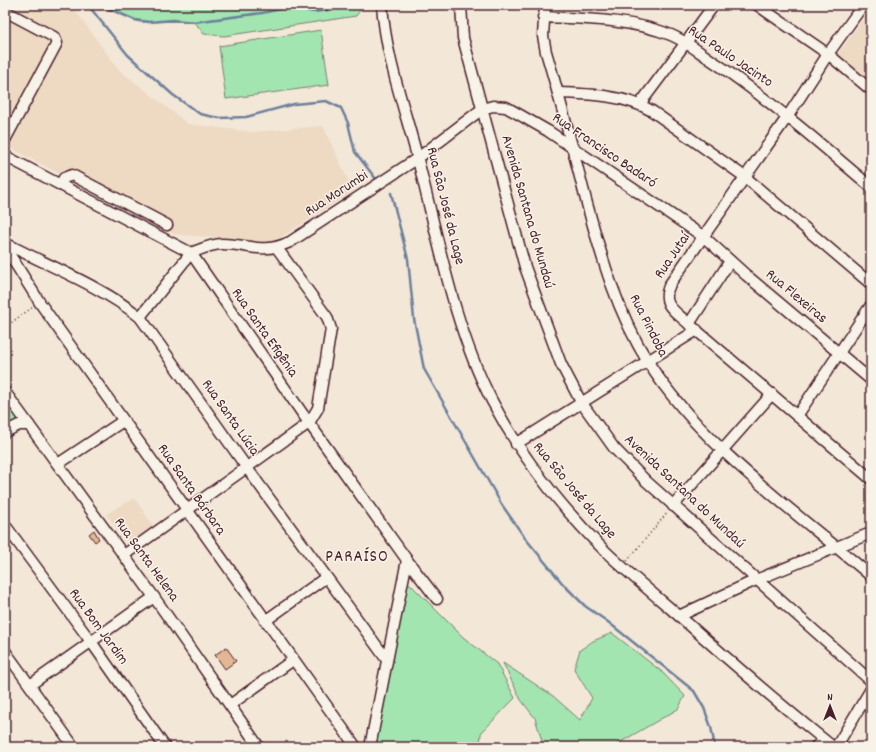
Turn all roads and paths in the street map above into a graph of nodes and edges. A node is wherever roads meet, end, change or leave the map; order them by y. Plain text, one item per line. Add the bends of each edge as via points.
1 (461, 5) edge
2 (545, 5) edge
3 (714, 5) edge
4 (757, 5) edge
5 (863, 5) edge
6 (383, 6) edge
7 (5, 11) edge
8 (543, 17) junction
9 (686, 43) junction
10 (828, 54) junction
11 (871, 90) edge
12 (558, 93) junction
13 (640, 104) junction
14 (482, 109) junction
15 (788, 116) junction
16 (5, 140) edge
17 (572, 146) junction
18 (5, 157) edge
19 (418, 158) junction
20 (745, 177) junction
21 (60, 185) junction
22 (871, 187) edge
23 (167, 224) dead end
24 (704, 236) junction
25 (5, 243) edge
26 (5, 247) edge
27 (277, 248) junction
28 (192, 253) junction
29 (730, 261) junction
30 (871, 284) edge
31 (40, 303) junction
32 (871, 306) edge
33 (140, 317) junction
34 (5, 327) edge
35 (693, 327) junction
36 (840, 353) junction
37 (648, 361) junction
38 (871, 380) edge
39 (5, 392) edge
40 (772, 394) junction
41 (582, 402) junction
42 (797, 416) junction
43 (123, 421) junction
44 (309, 423) junction
45 (29, 425) junction
46 (5, 432) edge
47 (516, 444) junction
48 (723, 452) junction
49 (58, 464) junction
50 (246, 468) junction
51 (871, 479) edge
52 (673, 506) junction
53 (187, 510) junction
54 (5, 525) edge
55 (871, 533) edge
56 (837, 547) junction
57 (124, 555) junction
58 (407, 560) junction
59 (622, 567) junction
60 (871, 576) edge
61 (325, 578) junction
62 (756, 580) junction
63 (154, 597) junction
64 (437, 599) dead end
65 (679, 616) junction
66 (265, 621) junction
67 (92, 642) junction
68 (5, 651) edge
69 (294, 660) junction
70 (387, 660) junction
71 (871, 681) edge
72 (30, 685) junction
73 (871, 689) edge
74 (230, 705) junction
75 (831, 745) edge
76 (74, 747) edge
77 (166, 747) edge
78 (259, 747) edge
79 (356, 747) edge
80 (370, 747) edge
81 (816, 747) edge

1 - 14 street, Avenida Santana do Mundaú via 463,38
2 - 8 street, Rua Pindoba
3 - 9 street
4 - 10 street
5 - 10 street, Rua Jutaí
6 - 19 street, Rua São José da Lage via 393,72
7 - 16 street via 54,37 57,43
8 - 9 street, Rua Paulo Jacinto via 617,22 654,30
8 - 12 street, Rua Pindoba via 546,52
9 - 13 street
9 - 15 street, Rua Paulo Jacinto
10 - 11 street
10 - 15 street, Rua Jutaí
12 - 13 street via 587,94
12 - 17 street, Rua Pindoba
13 - 20 street
14 - 17 street, Rua Francisco Badaró via 493,106 506,107
14 - 19 street, Rua Morumbi
14 - 41 street, Avenida Santana do Mundaú via 525,267 561,364
15 - 20 street, Rua Jutaí
15 - 22 street, Rua Paulo Jacinto
17 - 24 street, Rua Francisco Badaró
17 - 37 street, Rua Pindoba via 602,258 625,317
18 - 21 street, Rua Santa Efigênia
19 - 27 street, Rua Morumbi
19 - 47 street, Rua São José da Lage via 456,309 469,347 491,399
20 - 24 street, Rua Jutaí
20 - 30 street
21 - 23 street via 64,178 72,175
21 - 28 street, Rua Santa Efigênia
24 - 29 street, Rua Flexeiras
24 - 35 street, Rua Jutaí via 666,293 669,306
25 - 33 street, Rua Santa Lúcia via 105,294
26 - 31 street, Rua Santa Bárbara
27 - 28 street, Rua Morumbi via 266,250 223,244
27 - 44 street via 328,317 331,329 318,408
28 - 33 street
28 - 44 street, Rua Santa Efigênia
29 - 35 street
29 - 36 street, Rua Flexeiras
31 - 34 path
31 - 43 street, Rua Santa Bárbara
32 - 36 street
33 - 50 street, Rua Santa Lúcia
35 - 37 street
35 - 40 street, Rua Jutaí
36 - 38 street, Rua Flexeiras
36 - 42 street
37 - 41 street
37 - 48 street, Rua Pindoba via 698,426
39 - 45 street, Rua Santa Helena
40 - 42 street, Rua Jutaí
40 - 48 street
41 - 47 street
41 - 52 street, Avenida Santana do Mundaú via 614,448
42 - 51 street, Rua Jutaí
43 - 49 street
43 - 53 street, Rua Santa Bárbara
44 - 50 street
44 - 58 street, Rua Santa Efigênia
45 - 46 street via 19,425
45 - 49 street, Rua Santa Helena
47 - 59 street, Rua São José da Lage via 540,478
48 - 52 street
48 - 56 street, Rua Pindoba
49 - 57 street, Rua Santa Helena
50 - 53 street
50 - 61 street, Rua Santa Lúcia
52 - 59 path
52 - 62 street, Avenida Santana do Mundaú
53 - 57 street
53 - 66 street, Rua Santa Bárbara
54 - 67 street, Rua Bom Jardim
55 - 56 street
56 - 60 street, Rua Pindoba
56 - 62 street
57 - 63 street, Rua Santa Helena
58 - 64 street, Rua Santa Efigênia
58 - 70 street
59 - 65 street, Rua São José da Lage
61 - 66 street
61 - 70 street, Rua Santa Lúcia
62 - 65 street
62 - 71 street, Avenida Santana do Mundaú
63 - 67 street
63 - 74 street, Rua Santa Helena
65 - 75 street, Rua São José da Lage
66 - 69 street, Rua Santa Bárbara
67 - 72 street
67 - 77 street, Rua Bom Jardim
68 - 72 street
69 - 74 street
69 - 79 street, Rua Santa Bárbara
70 - 80 street
72 - 76 street
73 - 75 street
74 - 78 street, Rua Santa Helena
75 - 81 street

